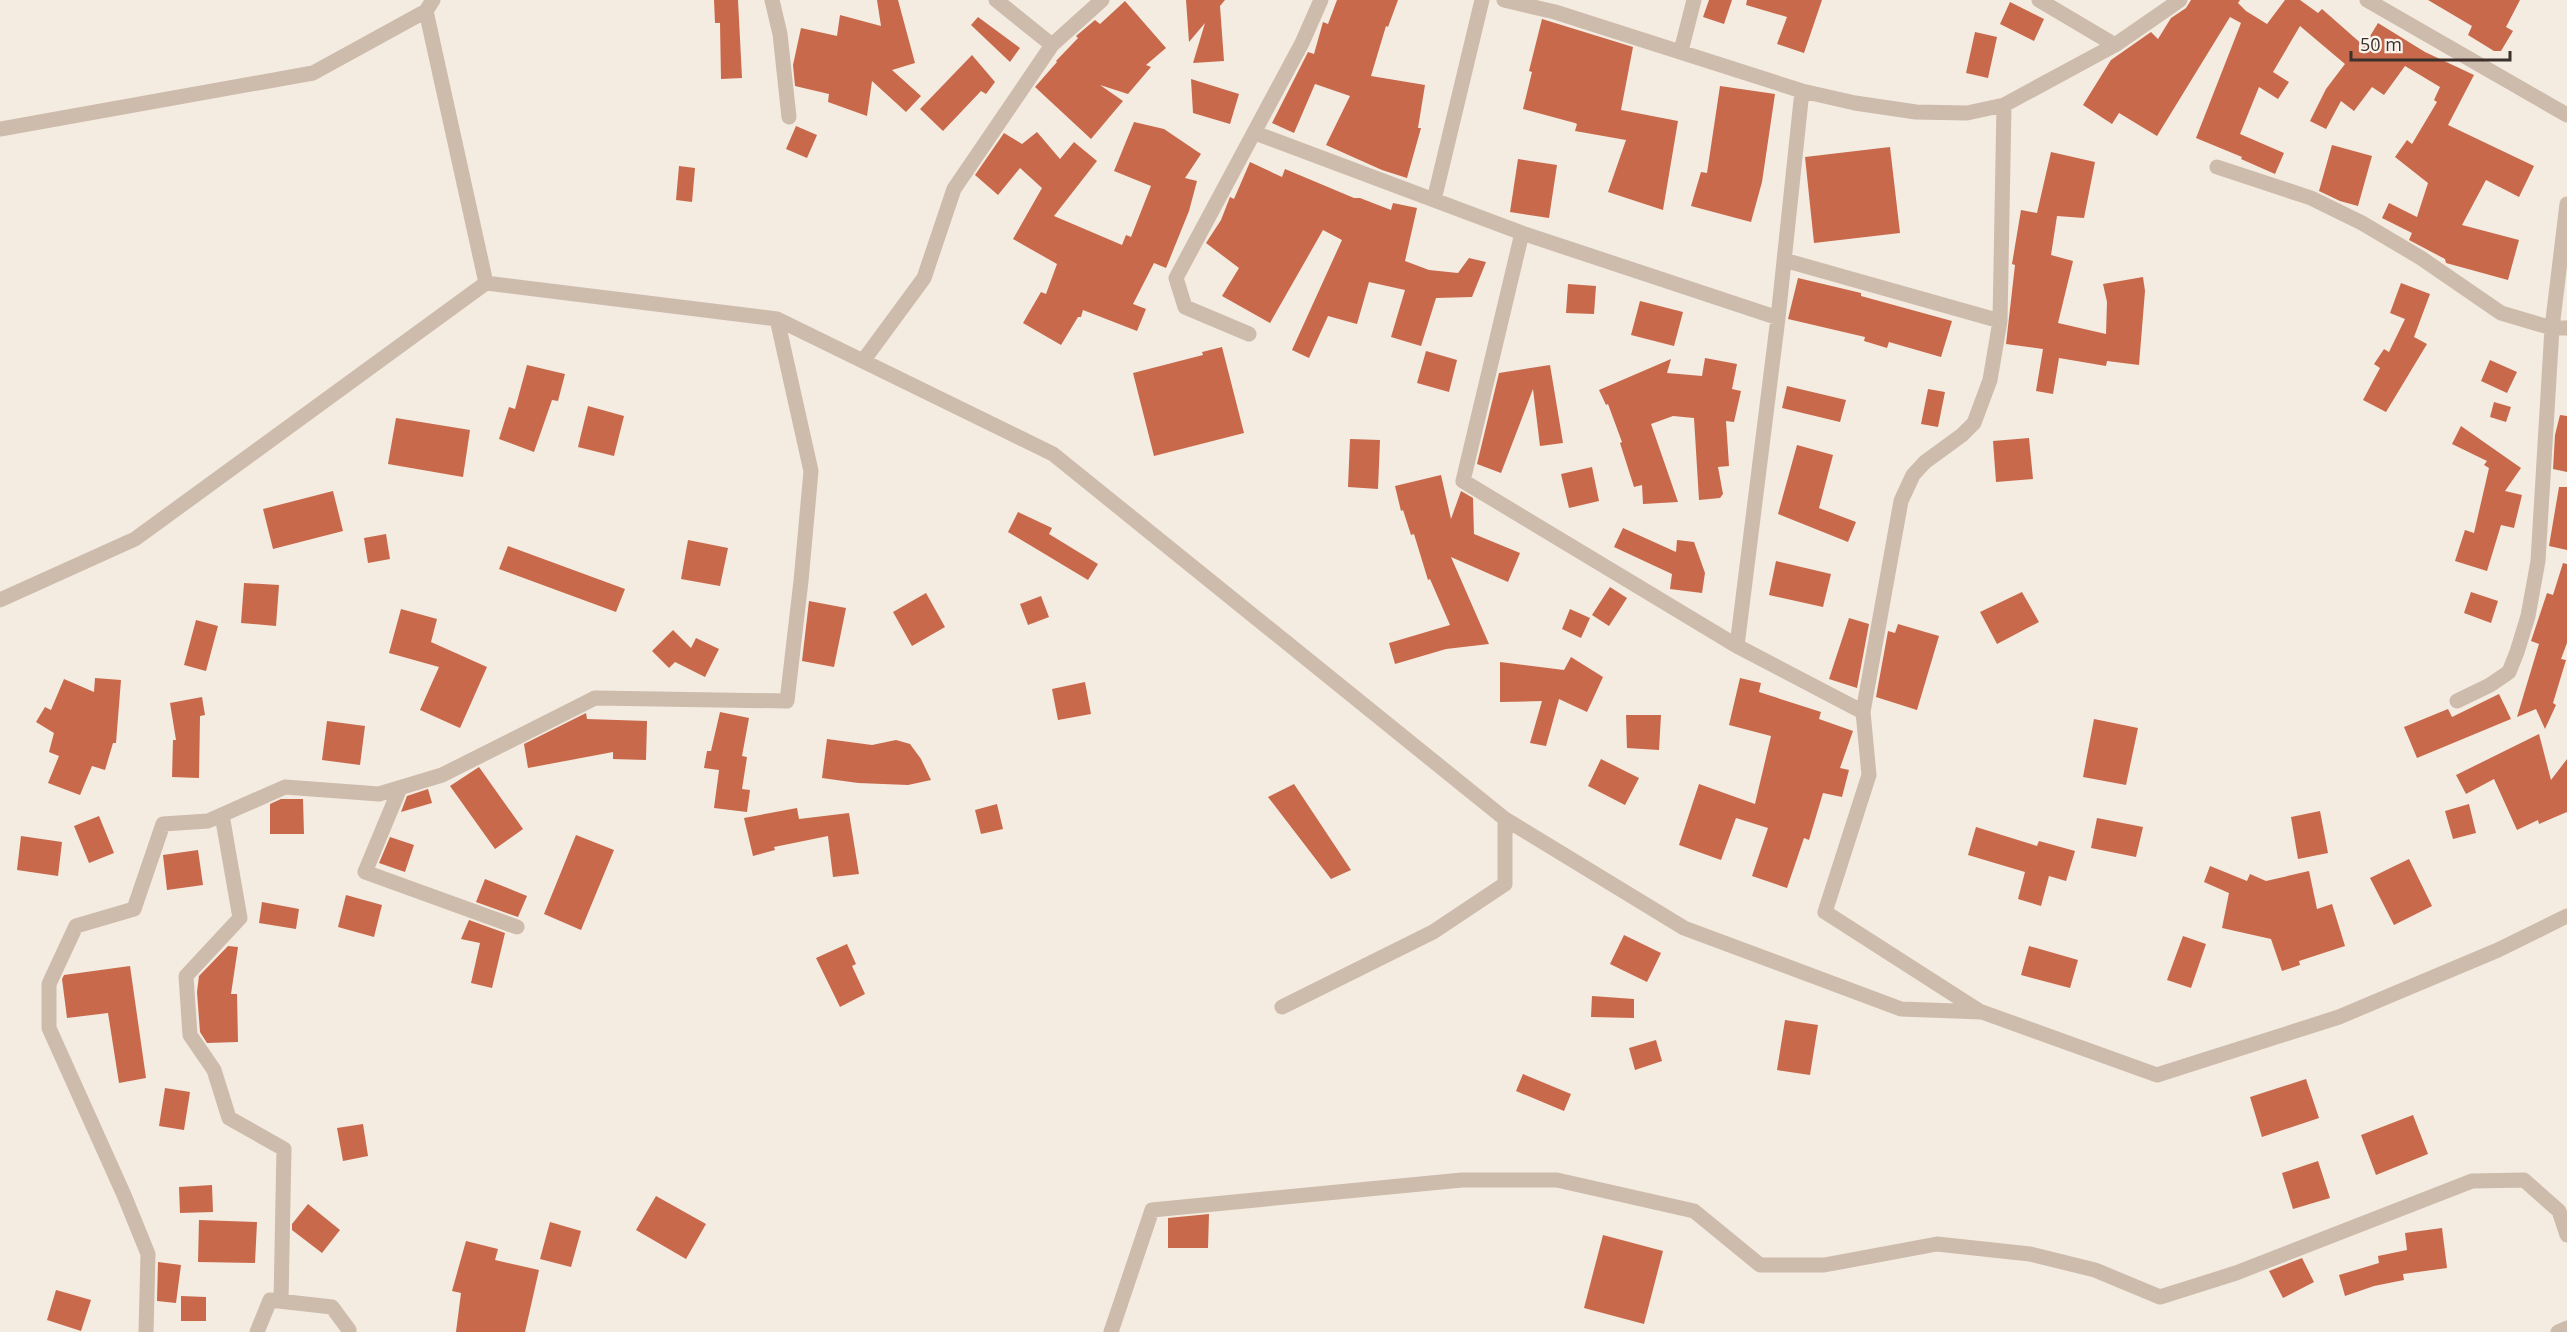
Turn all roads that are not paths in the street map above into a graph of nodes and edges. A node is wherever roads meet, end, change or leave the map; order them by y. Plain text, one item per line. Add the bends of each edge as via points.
1 (772, 0) edge
2 (996, 0) edge
3 (1102, 0) edge
4 (1322, 0) edge
5 (1482, 0) edge
6 (1504, 0) edge
7 (1694, 0) edge
8 (2039, 0) edge
9 (2180, 0) edge
10 (2367, 0) edge
11 (429, 5) edge
12 (1052, 45) junction
13 (2115, 45) junction
14 (1681, 51) junction
15 (1802, 91) junction
16 (2004, 105) junction
17 (2567, 115) edge
18 (789, 117) dead end
19 (0, 129) edge
20 (1254, 133) junction
21 (2217, 167) dead end
22 (1434, 200) junction
23 (2567, 204) edge
24 (1522, 233) junction
25 (1784, 260) junction
26 (486, 284) junction
27 (1778, 318) junction
28 (777, 319) junction
29 (2000, 321) junction
30 (2559, 328) edge
31 (1249, 334) dead end
32 (863, 362) junction
33 (0, 600) edge
34 (1737, 646) junction
35 (2457, 701) dead end
36 (1863, 712) junction
37 (400, 788) junction
38 (222, 815) junction
39 (1504, 819) junction
40 (2567, 916) edge
41 (517, 927) dead end
42 (1282, 1007) dead end
43 (1982, 1012) junction
44 (2567, 1235) edge
45 (281, 1301) junction
46 (2567, 1328) edge
47 (350, 1330) dead end
48 (146, 1332) edge
49 (256, 1332) edge
50 (1111, 1332) edge
51 (2558, 1332) edge

1 - 18 street via 780,34
2 - 12 street
3 - 12 street
4 - 20 street
5 - 22 street
6 - 14 street
7 - 14 street
8 - 13 street
9 - 13 street
10 - 17 street
11 - 19 street via 313,73
11 - 26 street
12 - 32 street via 954,189 924,278
13 - 16 street
14 - 15 street
15 - 16 street via 1916,112 1967,113
15 - 25 street
16 - 29 street
20 - 22 street
20 - 31 street via 1176,278 1185,307
21 - 30 street via 2311,198 2421,258 2501,313
22 - 24 street
23 - 30 street
24 - 27 street
24 - 34 street via 1463,482
25 - 27 street
25 - 29 street
26 - 28 street
26 - 33 street via 135,539
27 - 34 street
28 - 32 street
28 - 37 street via 811,471 787,701 595,698 442,774
29 - 36 street via 1990,380 1974,423 1913,475 1904,494
30 - 35 street via 2538,561 2528,616 2509,672
32 - 39 street via 1053,454
34 - 36 street
36 - 43 street via 1869,775 1825,912
37 - 38 street via 379,794 285,788
37 - 41 street via 365,872
38 - 45 street via 240,918 186,976 190,1035 214,1070 229,1118 284,1149
38 - 48 street via 208,821 163,824 134,909 76,926 49,984 49,1028 147,1254
39 - 42 street via 1505,884 1433,932
39 - 43 street via 1684,928 1901,1009
40 - 43 street via 2498,950 2339,1017 2157,1075
44 - 50 street via 2559,1211 2524,1180 2472,1181 2236,1273 2160,1297 2095,1270 2030,1254 1936,1244 1824,1265 1760,1265 1694,1211 1557,1180 1461,1180 1152,1210
45 - 47 street via 332,1306
45 - 49 street via 270,1300
46 - 51 street

